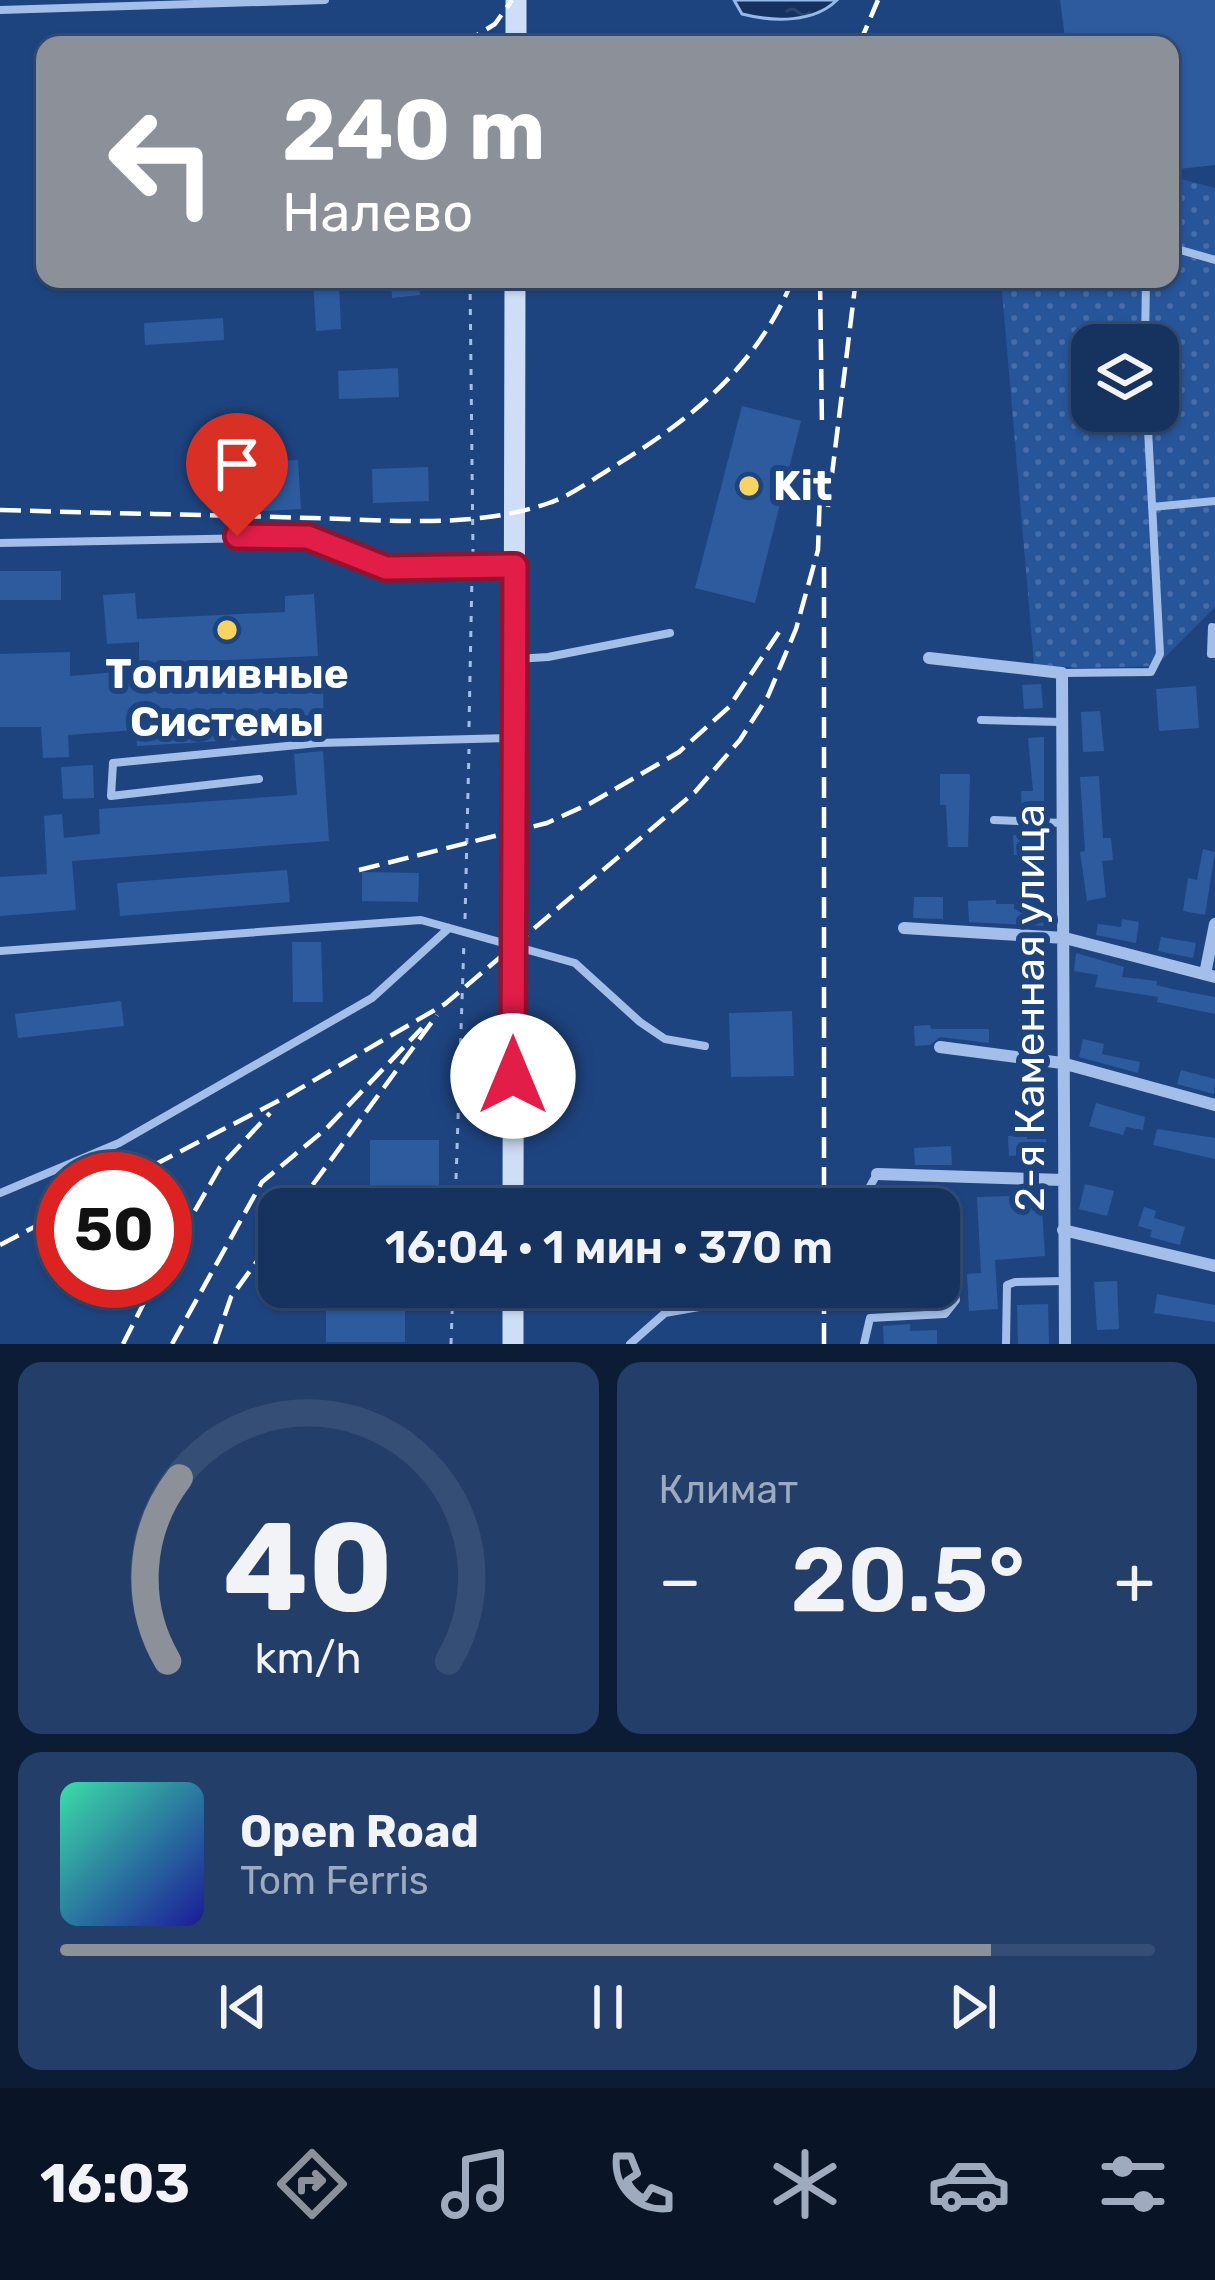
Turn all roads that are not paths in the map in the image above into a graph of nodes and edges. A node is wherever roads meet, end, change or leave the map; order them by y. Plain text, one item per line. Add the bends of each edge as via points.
1 (325, 0) edge
2 (516, 0) edge
3 (181, 2) edge
4 (46, 3) edge
5 (0, 10) edge
6 (516, 36) edge
7 (1179, 250) edge
8 (1215, 260) edge
9 (515, 288) edge
10 (1146, 288) edge
11 (1145, 324) edge
12 (1149, 432) edge
13 (1215, 501) edge
14 (1152, 507) junction
15 (0, 543) edge
16 (515, 566) junction
17 (1212, 627) dead end
18 (670, 633) dead end
19 (1215, 654) edge
20 (929, 658) dead end
21 (514, 659) junction
22 (1062, 673) junction
23 (981, 720) dead end
24 (1063, 722) junction
25 (514, 738) junction
26 (259, 779) dead end
27 (994, 820) dead end
28 (1064, 824) junction
29 (1215, 924) edge
30 (450, 928) junction
31 (904, 928) dead end
32 (1065, 938) junction
33 (514, 944) junction
34 (0, 952) edge
35 (1210, 975) edge
36 (705, 1046) dead end
37 (940, 1047) dead end
38 (1062, 1063) junction
39 (1215, 1105) edge
40 (877, 1174) joint
41 (1064, 1180) junction
42 (513, 1188) edge
43 (869, 1188) edge
44 (0, 1192) edge
45 (1063, 1230) junction
46 (1215, 1266) edge
47 (1064, 1281) junction
48 (513, 1308) edge
49 (693, 1308) edge
50 (950, 1308) edge
51 (513, 1344) edge
52 (630, 1344) edge
53 (864, 1344) edge
54 (1006, 1344) edge
55 (1065, 1344) edge

1 - 3 lane
2 - 6 main road
3 - 4 lane
4 - 5 lane
7 - 8 lane
9 - 16 main road
10 - 11 lane
12 - 14 lane
13 - 14 lane
14 - 22 lane via 1160,654 1151,672
15 - 16 lane via 308,537 386,568
16 - 21 main road
17 - 19 lane
18 - 21 lane
20 - 22 street
21 - 25 main road
22 - 24 street, 2-я Каменная улица
23 - 24 lane
24 - 28 street, 2-я Каменная улица
25 - 26 lane via 318,743 113,763 111,796
25 - 33 main road
27 - 28 lane
28 - 32 street, 2-я Каменная улица
29 - 35 street
30 - 33 lane
30 - 34 lane via 421,920
30 - 44 lane via 372,998 119,1143
31 - 32 street
32 - 35 street
32 - 38 street, 2-я Каменная улица
33 - 36 lane via 575,963 665,1039
33 - 42 main road
37 - 38 street
38 - 39 street
38 - 41 street, 2-я Каменная улица
40 - 41 street
40 - 43 lane
41 - 45 street, 2-я Каменная улица
45 - 46 street
45 - 47 street, 2-я Каменная улица
47 - 54 lane via 1009,1283
47 - 55 street, 2-я Каменная улица
48 - 51 main road
49 - 52 lane via 665,1313
50 - 53 lane via 870,1318

